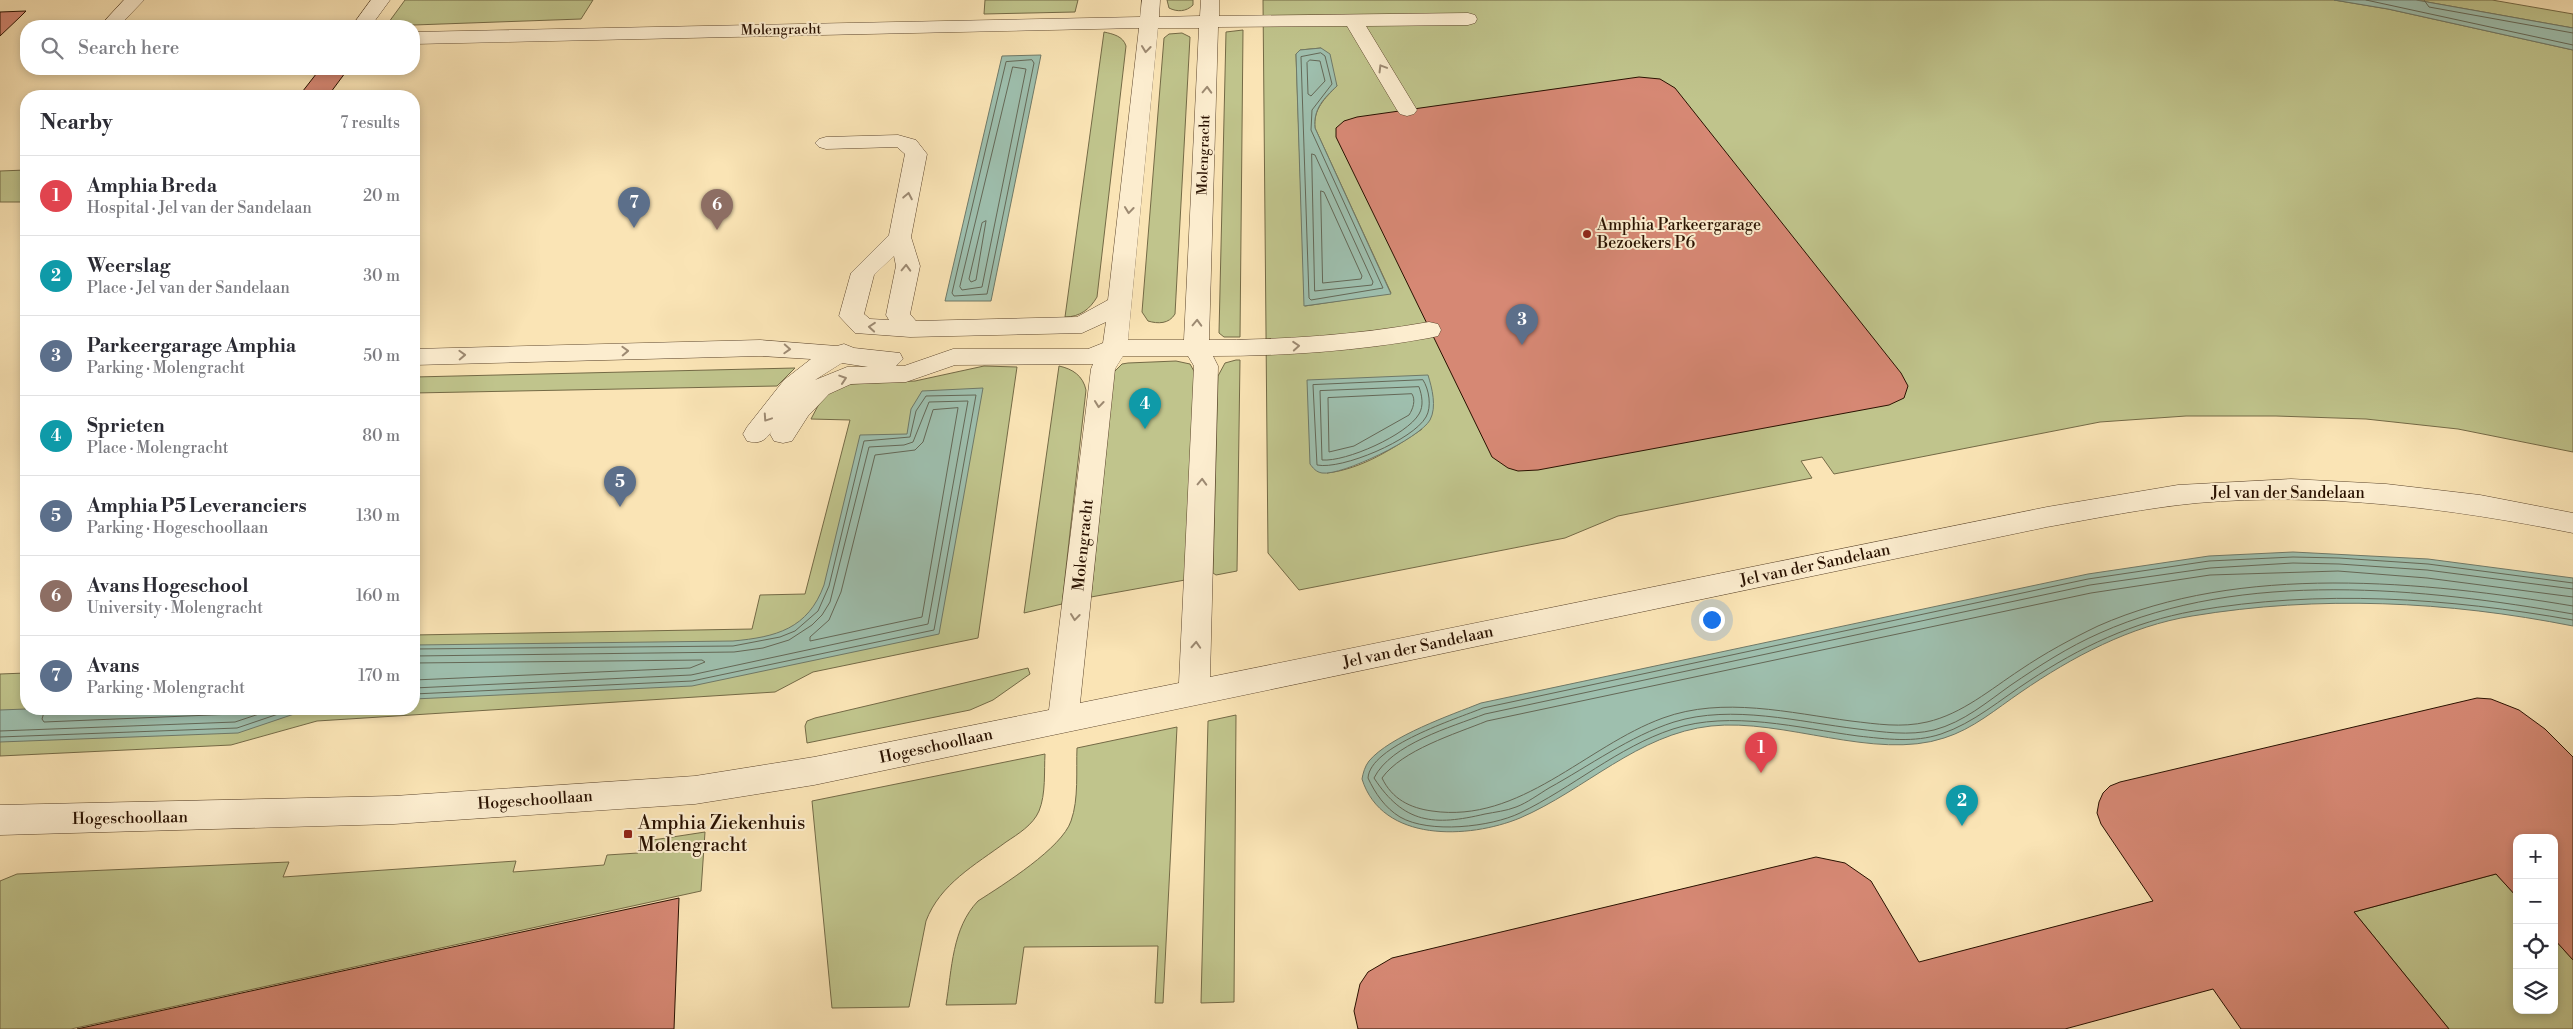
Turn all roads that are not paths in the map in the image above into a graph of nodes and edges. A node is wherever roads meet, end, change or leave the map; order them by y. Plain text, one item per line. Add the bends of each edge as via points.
1 (135, 0) edge
2 (381, 0) edge
3 (1150, 11) edge
4 (1210, 11) edge
5 (1468, 19) dead end
6 (115, 20) edge
7 (366, 20) edge
8 (1354, 21) junction
9 (420, 38) edge
10 (1407, 110) dead end
11 (826, 142) dead end
12 (900, 237) junction
13 (1119, 304) junction
14 (910, 329) junction
15 (1430, 330) dead end
16 (1050, 341) junction
17 (1115, 348) junction
18 (1196, 348) junction
19 (838, 354) junction
20 (420, 357) edge
21 (953, 357) junction
22 (1096, 363) junction
23 (756, 434) dead end
24 (783, 434) dead end
25 (2573, 523) edge
26 (1194, 693) junction
27 (1063, 720) junction
28 (0, 820) edge

1 - 6 street
2 - 7 street
3 - 4 street, Molengracht
3 - 9 street, Molengracht
3 -> 13 street, Molengracht
4 - 8 street, Molengracht via 1249,22
18 -> 4 street, Molengracht
5 - 8 street, Molengracht
10 -> 8 street
12 -> 11 street via 916,154 909,144 898,141
14 -> 12 street via 898,315 908,266
14 -> 12 street via 864,327 851,316 862,274
13 - 16 street
13 - 17 street, Molengracht
14 - 16 street
18 -> 15 street via 1372,340
16 - 17 street via 1092,339
16 - 19 street via 862,344
16 - 21 street
16 - 22 street
17 - 18 street
17 - 22 street, Molengracht
26 -> 18 street, Molengracht via 1206,366
20 -> 19 street via 760,348
19 - 21 street via 872,359
19 -> 23 street via 789,387
24 -> 21 street via 798,410 820,388 847,376 906,374
22 -> 27 street, Molengracht
25 - 26 street, Jel van der Sandelaan via 2495,508 2370,492 2255,490 2144,499
26 - 27 street, Jel van der Sandelaan
27 - 28 street, Hogeschoollaan via 814,771 695,790 394,810

